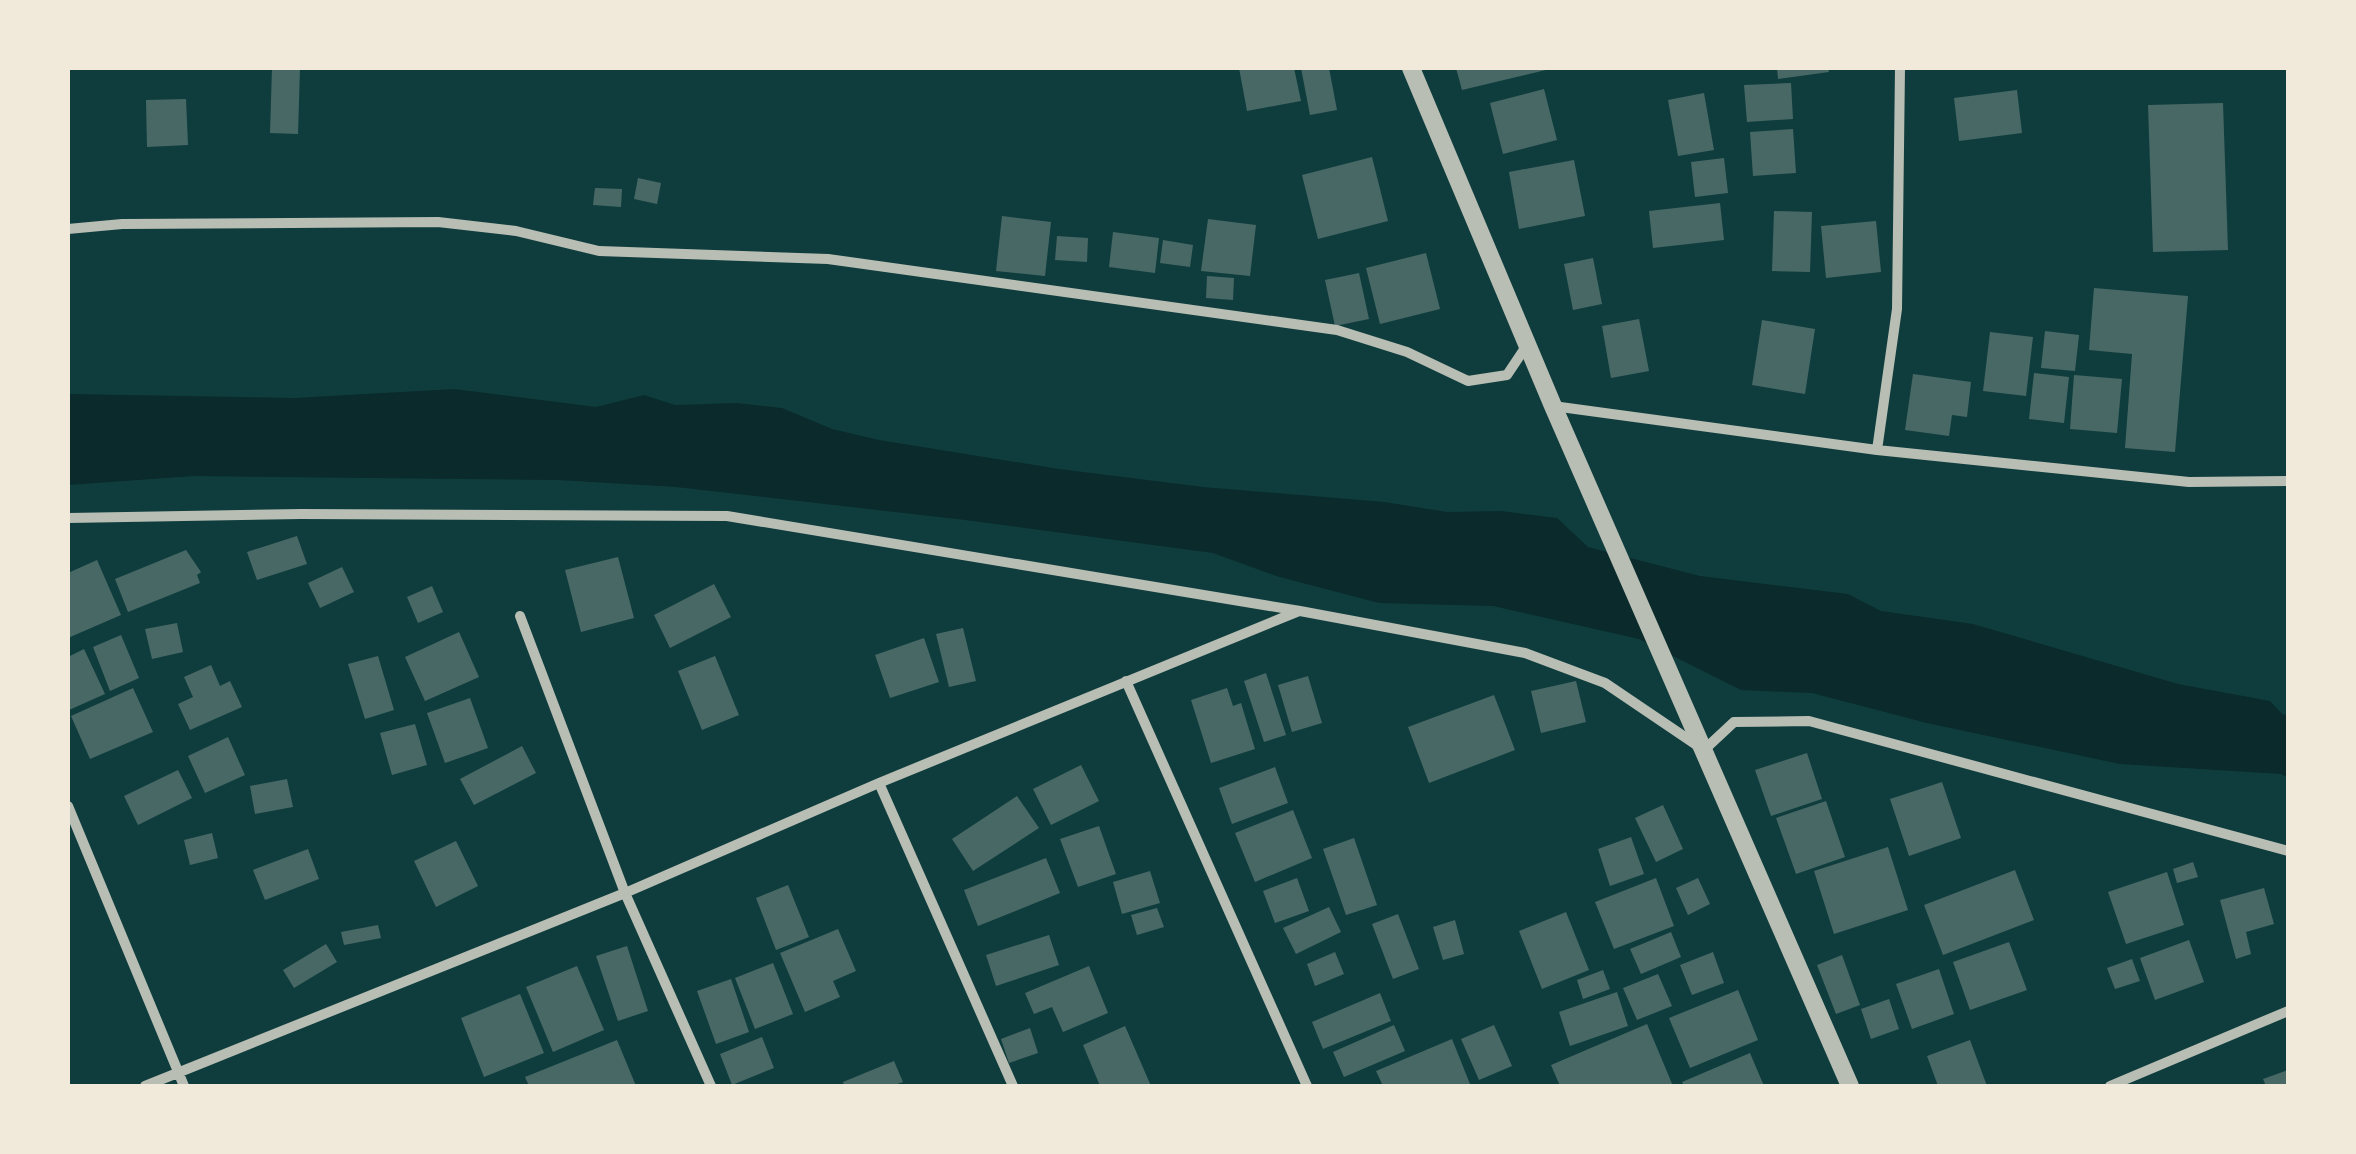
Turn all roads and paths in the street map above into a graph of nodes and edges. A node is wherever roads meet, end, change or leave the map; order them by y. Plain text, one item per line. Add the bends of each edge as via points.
1 (1411, 68) edge
2 (1900, 68) edge
3 (68, 228) edge
4 (1528, 344) junction
5 (1554, 406) junction
6 (1877, 450) junction
7 (2288, 481) edge
8 (68, 518) edge
9 (1300, 611) junction
10 (520, 616) dead end
11 (1126, 681) junction
12 (1704, 750) junction
13 (879, 783) junction
14 (68, 806) edge
15 (2288, 851) edge
16 (625, 894) junction
17 (2288, 1011) edge
18 (178, 1072) junction
19 (2139, 1074) junction
20 (145, 1086) edge
21 (184, 1086) edge
22 (710, 1086) edge
23 (1013, 1086) edge
24 (1307, 1086) edge
25 (1850, 1086) edge
26 (2110, 1086) edge
27 (2144, 1086) edge

1 - 4 street
2 - 6 street via 1897,309
3 - 4 street via 438,222 599,250 828,259 1337,330 1468,381 1507,375
4 - 5 street
5 - 6 street
5 - 12 street
6 - 7 street via 2189,482
8 - 9 street via 726,516
9 - 11 street
9 - 12 street via 1524,652 1606,683
10 - 16 street
11 - 13 street
11 - 24 street
12 - 15 street via 1734,722 1809,721
12 - 25 street
13 - 16 street
13 - 23 street
14 - 18 street
16 - 18 street
16 - 22 street
17 - 19 street
18 - 20 street
18 - 21 street
19 - 26 street
19 - 27 street

